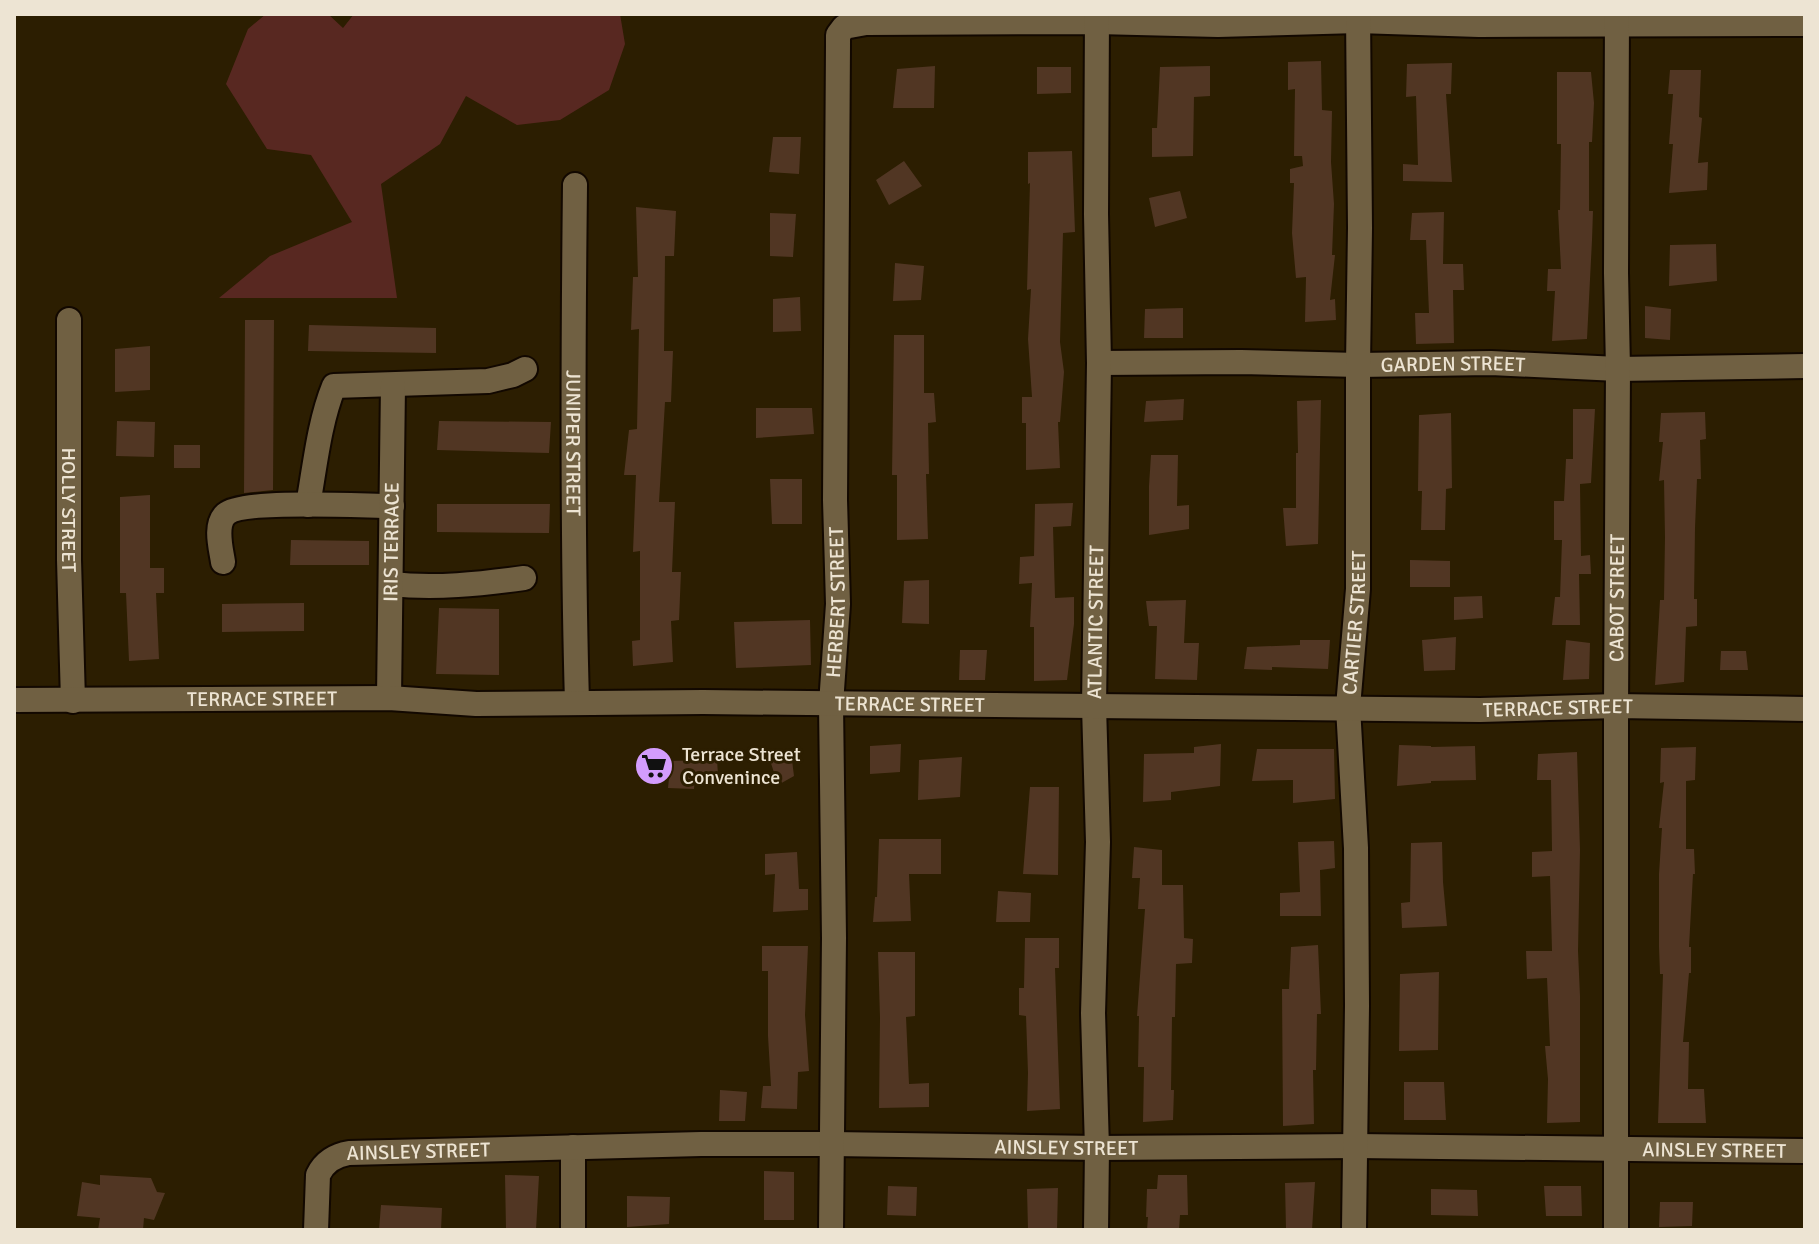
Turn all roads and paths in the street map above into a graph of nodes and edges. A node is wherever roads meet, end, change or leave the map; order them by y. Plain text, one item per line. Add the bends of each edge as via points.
1 (1097, 18) edge
2 (1358, 18) edge
3 (1617, 19) edge
4 (1805, 24) edge
5 (575, 185) dead end
6 (69, 320) dead end
7 (1099, 363) junction
8 (1358, 365) junction
9 (1805, 366) edge
10 (525, 369) dead end
11 (1618, 369) junction
12 (393, 385) junction
13 (308, 505) junction
14 (392, 506) junction
15 (223, 562) dead end
16 (524, 578) dead end
17 (391, 584) junction
18 (389, 698) junction
19 (14, 700) edge
20 (73, 701) junction
21 (577, 702) junction
22 (831, 704) junction
23 (1094, 706) junction
24 (1616, 706) junction
25 (1348, 707) junction
26 (1805, 709) edge
27 (832, 1144) junction
28 (1356, 1146) junction
29 (573, 1147) junction
30 (1097, 1148) junction
31 (1617, 1150) junction
32 (1805, 1151) edge
33 (316, 1230) edge
34 (573, 1230) edge
35 (831, 1230) edge
36 (1096, 1230) edge
37 (1354, 1230) edge
38 (1616, 1230) edge

1 - 2 street via 1218,25
1 - 7 street, ATLANTIC STREET
1 - 22 street, HERBERT STREET via 875,23 847,25 840,32 838,604
2 - 3 street via 1479,25
2 - 8 street, CARTIER STREET
3 - 4 street via 1729,26
3 - 11 street, CABOT STREET
5 - 21 street, JUNIPER STREET
6 - 20 street, HOLLY STREET
7 - 8 street, GARDEN STREET
7 - 23 street, ATLANTIC STREET
8 - 11 street, GARDEN STREET via 1491,363
8 - 25 street, CARTIER STREET via 1358,589
9 - 11 street, GARDEN STREET
10 - 12 street via 488,381
11 - 24 street, CABOT STREET
12 - 13 street via 334,386
12 - 14 street, IRIS TERRACE
13 - 14 street
13 - 15 street via 229,512 220,526
14 - 17 street, IRIS TERRACE
16 - 17 street via 437,586
17 - 18 street, IRIS TERRACE
18 - 20 street, TERRACE STREET
18 - 21 street, TERRACE STREET via 476,704
19 - 20 street, TERRACE STREET
21 - 22 street, TERRACE STREET
22 - 23 street, TERRACE STREET
22 - 27 street, HERBERT STREET
23 - 25 street, TERRACE STREET
23 - 30 street, ATLANTIC STREET
24 - 25 street, TERRACE STREET
24 - 26 street, TERRACE STREET
24 - 31 street, CABOT STREET
25 - 28 street, CARTIER STREET via 1356,848
27 - 29 street, AINSLEY STREET
27 - 30 street, AINSLEY STREET
27 - 35 street, HERBERT STREET
28 - 30 street, AINSLEY STREET
28 - 31 street, AINSLEY STREET
28 - 37 street, CARTIER STREET
29 - 33 street, AINSLEY STREET via 339,1155 318,1175
29 - 34 street
30 - 36 street, ATLANTIC STREET
31 - 32 street, AINSLEY STREET
31 - 38 street, CABOT STREET

